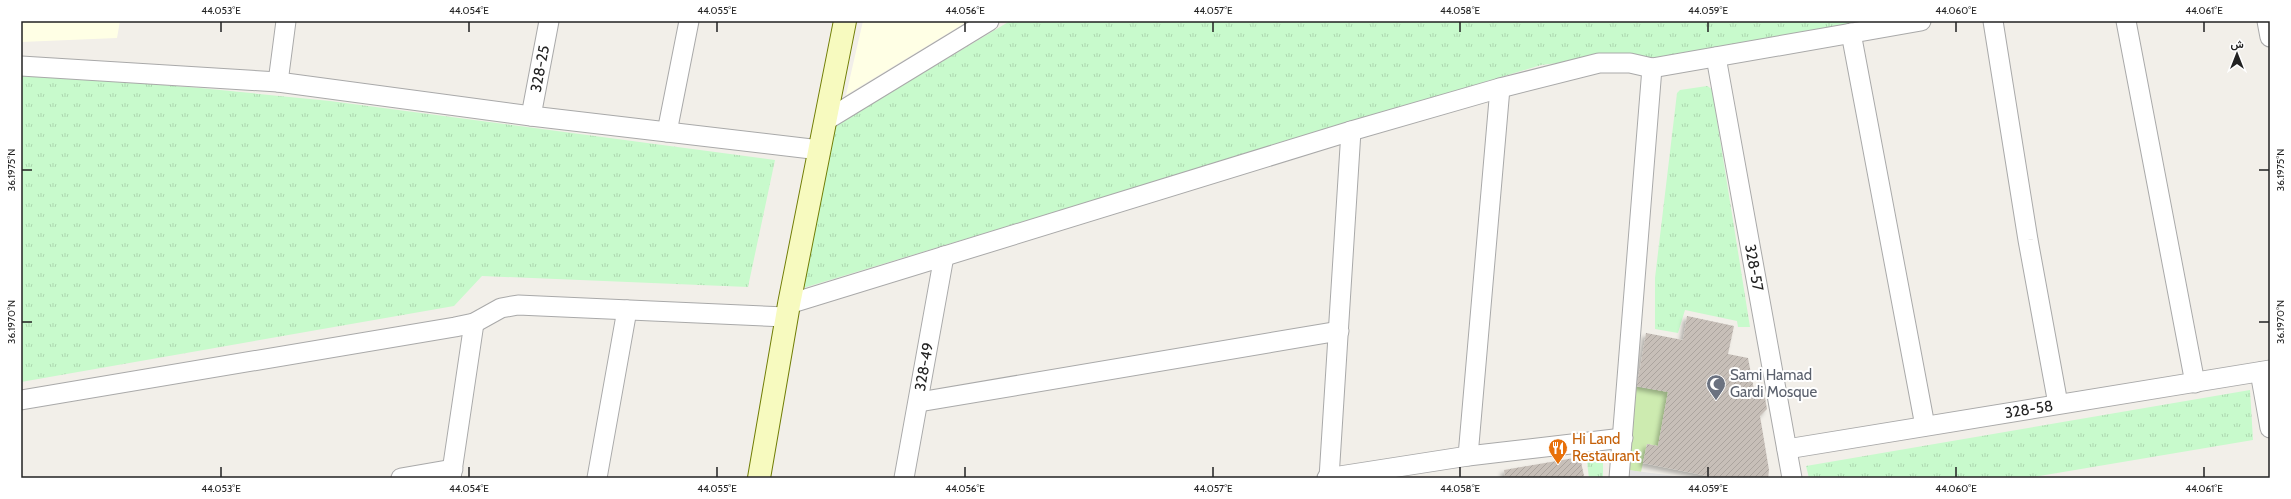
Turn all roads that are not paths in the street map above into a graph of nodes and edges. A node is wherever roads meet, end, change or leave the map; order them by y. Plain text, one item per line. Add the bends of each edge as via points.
1 (286, 21) edge
2 (549, 21) edge
3 (689, 21) edge
4 (845, 21) edge
5 (990, 21) edge
6 (1921, 21) edge
7 (1993, 21) edge
8 (2126, 21) edge
9 (2267, 21) edge
10 (1852, 33) junction
11 (2270, 37) edge
12 (1716, 56) junction
13 (21, 66) edge
14 (1652, 68) junction
15 (278, 82) junction
16 (1500, 88) junction
17 (531, 116) junction
18 (825, 121) junction
19 (1351, 131) junction
20 (668, 132) junction
21 (820, 150) junction
22 (944, 256) junction
23 (627, 310) junction
24 (788, 311) junction
25 (474, 323) junction
26 (1339, 331) junction
27 (2265, 371) edge
28 (2195, 383) junction
29 (21, 400) edge
30 (919, 402) junction
31 (2058, 404) junction
32 (1925, 426) junction
33 (2270, 428) edge
34 (1623, 438) junction
35 (1787, 449) junction
36 (1468, 456) junction
37 (452, 474) edge
38 (401, 478) edge
39 (597, 478) edge
40 (759, 478) edge
41 (904, 478) edge
42 (1328, 478) edge
43 (1618, 478) edge
44 (1792, 478) edge

1 - 15 street
2 - 17 street, 328-25
3 - 20 street
4 - 18 street
5 - 18 street
6 - 10 street
7 - 31 street via 2028,240
8 - 28 street
9 - 11 street
10 - 12 street
10 - 32 street
12 - 14 street
12 - 35 street, 328-57
13 - 15 street
14 - 16 street via 1630,63 1598,63
14 - 34 street
15 - 17 street
16 - 19 street
16 - 36 street
17 - 20 street
18 - 21 street
19 - 22 street
19 - 26 street
20 - 21 street
21 - 24 street
22 - 24 street
22 - 30 street, 328-49
23 - 24 street
23 - 25 street via 518,305 501,308
23 - 39 street
24 - 40 street
25 - 29 street
25 - 37 street
26 - 30 street
26 - 42 street
27 - 28 street, 328-58
27 - 33 street
28 - 31 street, 328-58
30 - 41 street, 328-49
31 - 32 street, 328-58
32 - 35 street, 328-58
34 - 36 street
34 - 43 street
35 - 44 street, 328-57
36 - 42 street
37 - 38 street

